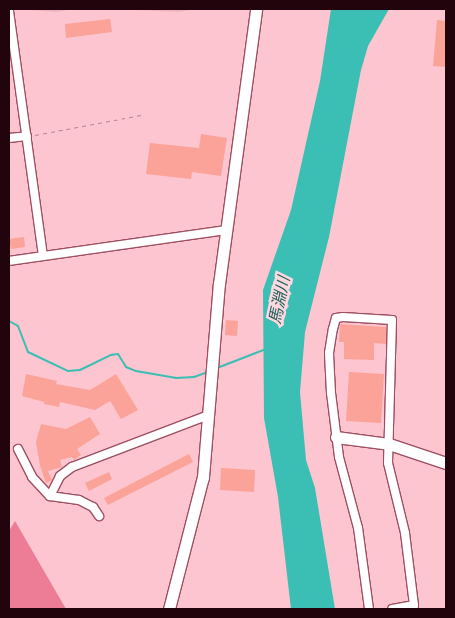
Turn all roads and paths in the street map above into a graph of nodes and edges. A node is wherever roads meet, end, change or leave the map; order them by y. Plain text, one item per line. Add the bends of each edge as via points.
1 (256, 9) edge
2 (9, 11) edge
3 (141, 115) dead end
4 (27, 136) junction
5 (9, 138) edge
6 (226, 230) junction
7 (43, 256) junction
8 (9, 261) edge
9 (209, 415) junction
10 (336, 437) junction
11 (389, 444) junction
12 (18, 450) dead end
13 (446, 462) edge
14 (50, 496) junction
15 (99, 516) dead end
16 (169, 609) edge
17 (369, 609) edge
18 (392, 609) edge

1 - 6 street
2 - 4 street
3 - 4 path
4 - 5 street
4 - 7 street
6 - 7 street
6 - 9 street
7 - 8 street
9 - 14 street via 72,467 60,476
9 - 16 street via 203,477
10 - 11 street
10 - 11 street via 329,354 336,318 392,320
10 - 17 street via 358,528
11 - 13 street
11 - 18 street via 388,464 405,533 414,605
12 - 14 street via 32,477
14 - 15 street via 79,500 93,507

